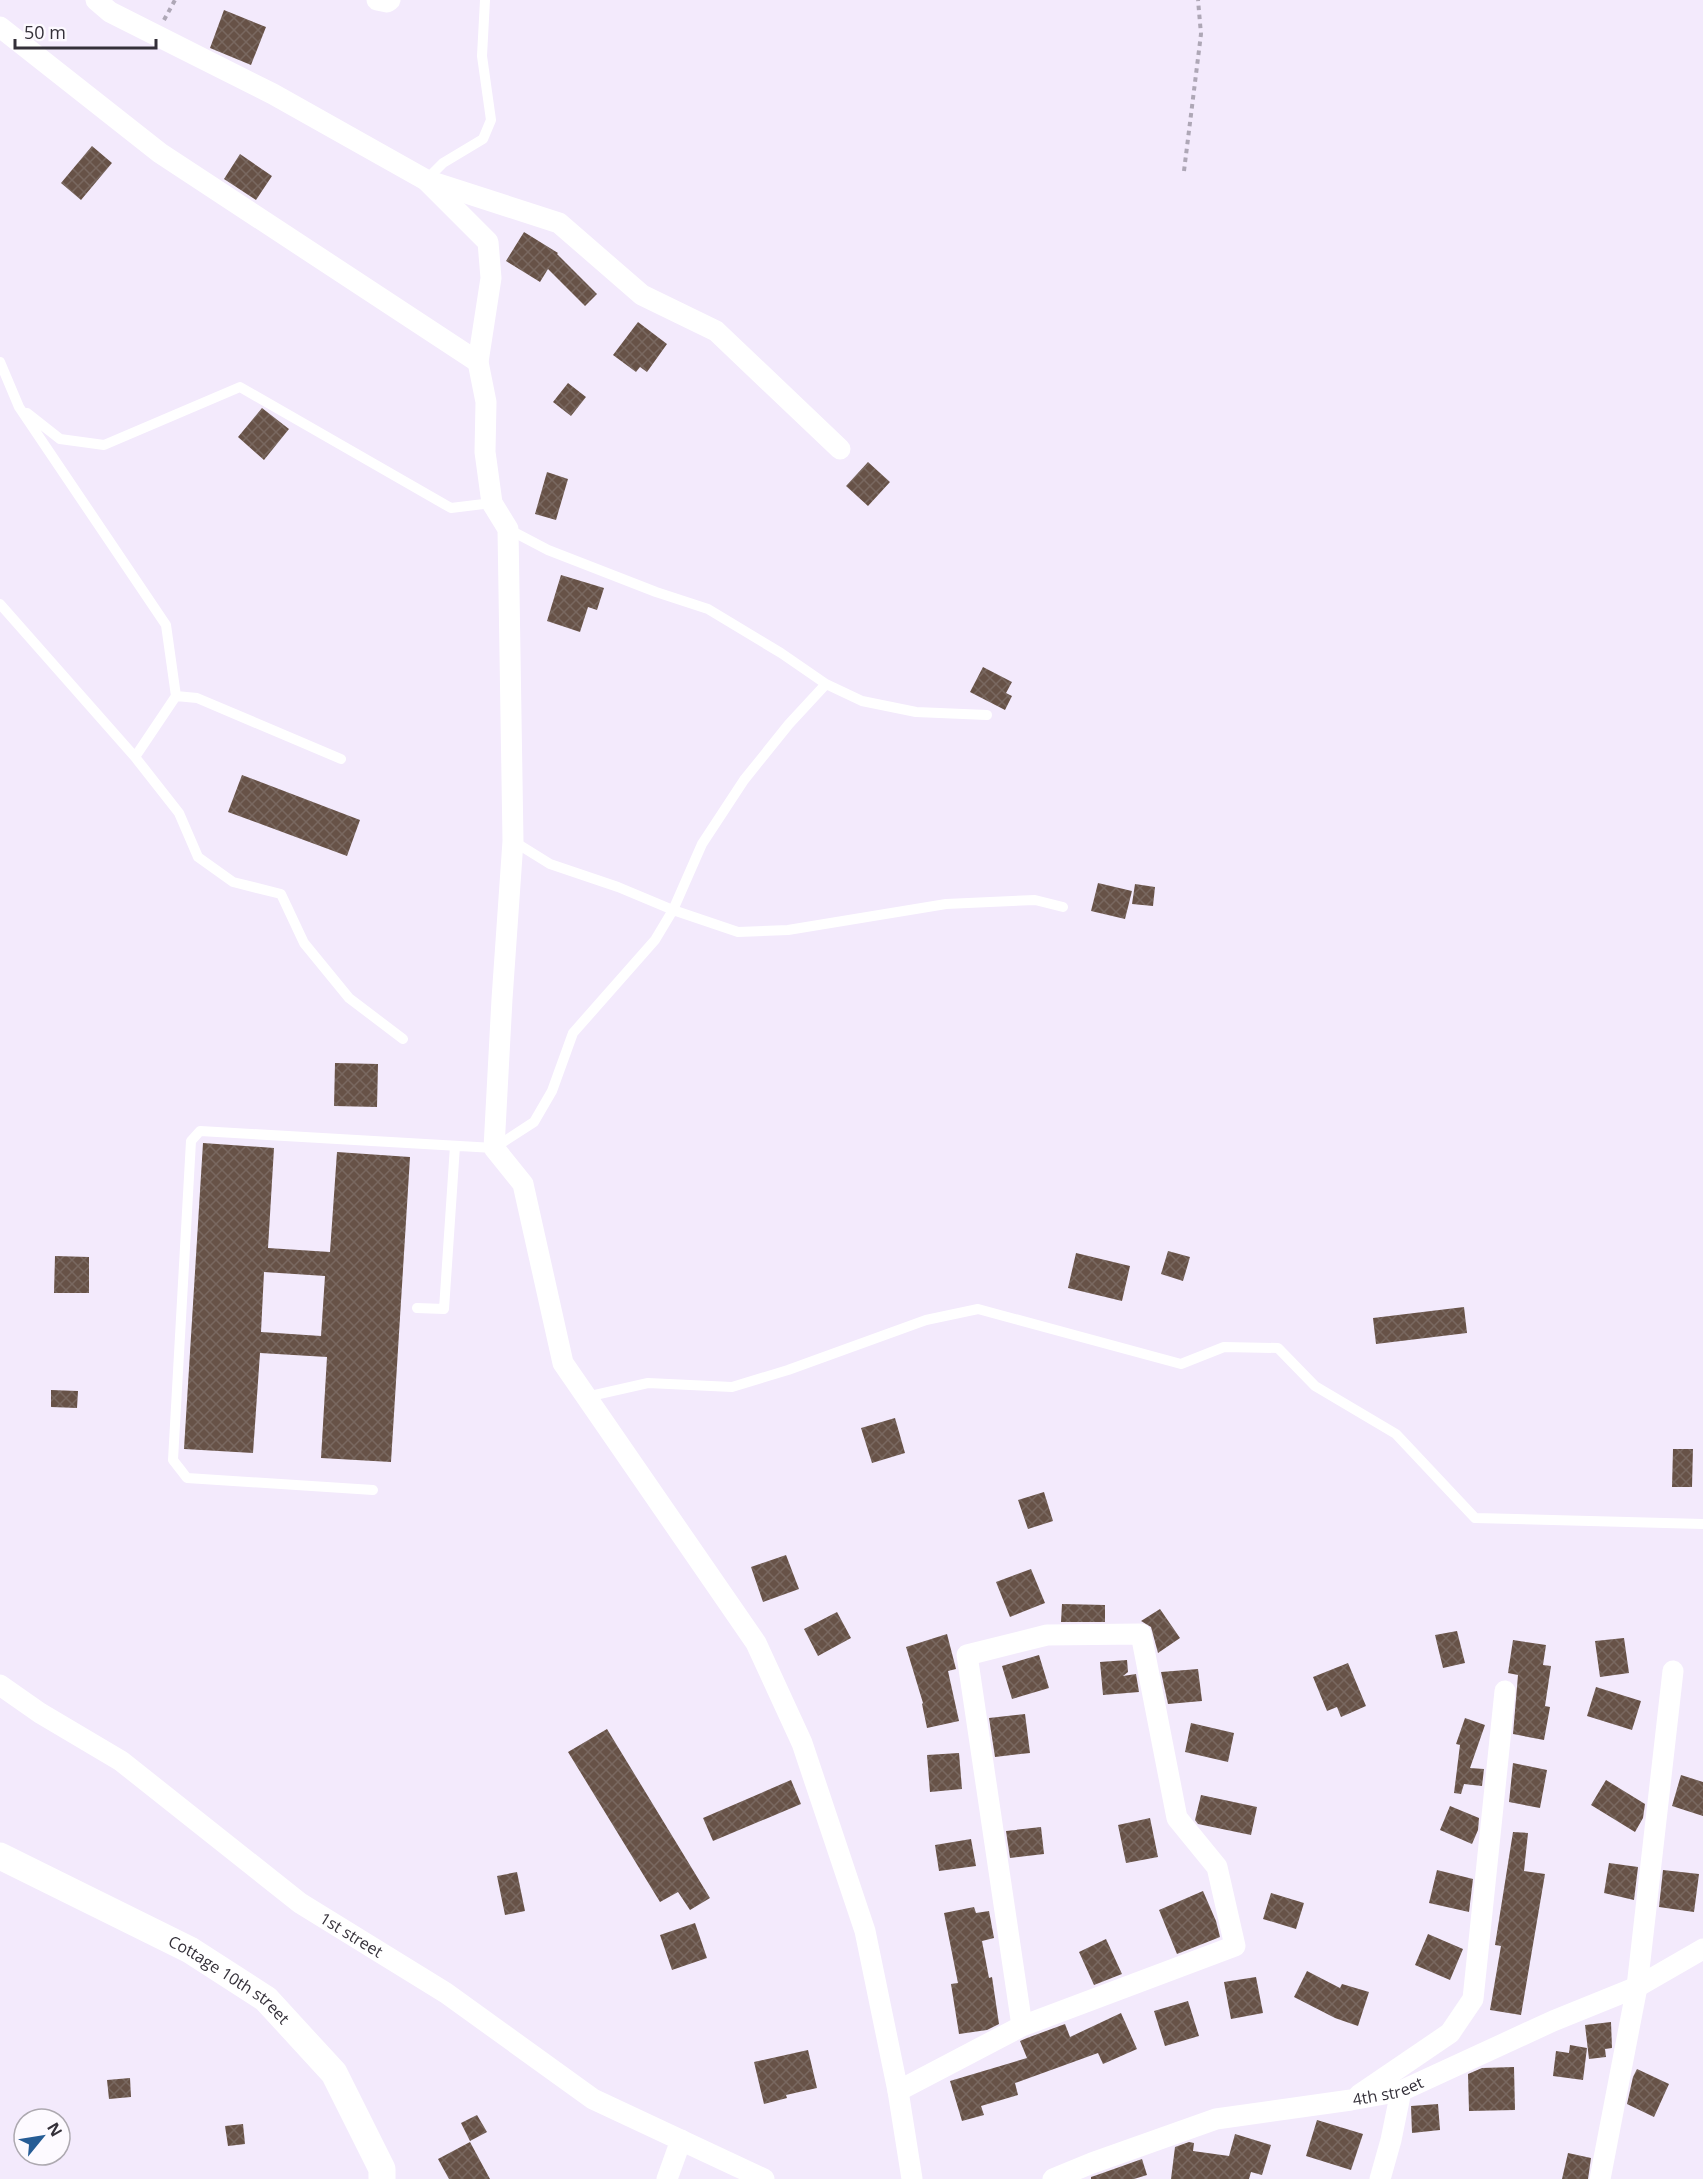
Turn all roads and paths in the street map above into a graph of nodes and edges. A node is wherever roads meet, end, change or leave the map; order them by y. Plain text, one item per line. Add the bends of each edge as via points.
1 (96, 0) edge
2 (377, 0) edge
3 (390, 0) edge
4 (484, 0) edge
5 (1198, 0) edge
6 (0, 27) edge
7 (1184, 171) dead end
8 (426, 180) junction
9 (0, 362) edge
10 (478, 362) junction
11 (19, 407) junction
12 (840, 449) dead end
13 (492, 502) junction
14 (508, 529) junction
15 (0, 604) edge
16 (826, 684) junction
17 (176, 696) junction
18 (987, 715) dead end
19 (135, 757) junction
20 (341, 759) dead end
21 (513, 841) junction
22 (1063, 907) dead end
23 (673, 910) junction
24 (403, 1039) dead end
25 (455, 1146) junction
26 (494, 1148) junction
27 (417, 1308) dead end
28 (585, 1397) junction
29 (373, 1490) dead end
30 (1703, 1524) edge
31 (1672, 1671) dead end
32 (0, 1685) edge
33 (1505, 1691) dead end
34 (0, 1856) edge
35 (1703, 1949) edge
36 (1637, 1987) junction
37 (1022, 2026) junction
38 (898, 2091) junction
39 (1401, 2091) junction
40 (1351, 2100) junction
41 (681, 2140) junction
42 (382, 2179) edge
43 (667, 2179) edge
44 (764, 2179) edge
45 (912, 2179) edge
46 (1053, 2179) edge
47 (1380, 2179) edge
48 (1600, 2179) edge

1 - 8 street via 110,12 273,94
2 - 3 street
4 - 8 lane via 482,56 491,120 483,139
5 - 7 path via 1201,34
6 - 10 street via 160,153
8 - 10 street via 488,242 491,278
8 - 12 street via 559,223 642,295 716,331
9 - 11 lane
10 - 13 street via 486,402 485,452
11 - 13 lane via 60,439 104,445 240,387 451,507
11 - 17 lane via 166,625
13 - 14 street
14 - 16 lane via 548,550 708,609
14 - 21 street
15 - 19 lane
16 - 18 lane via 862,702 916,712
16 - 23 lane via 744,780 702,844
17 - 19 lane
17 - 20 lane via 197,699
19 - 24 lane via 179,813 198,857 233,882 281,894 304,943 349,998
21 - 23 lane via 550,864
21 - 26 street
22 - 23 lane via 1035,900 946,904 788,930 738,932
23 - 26 lane via 655,940 573,1033 552,1091 534,1122
25 - 26 lane
25 - 27 lane via 444,1309
25 - 29 lane via 200,1131 191,1141 173,1460 187,1478
26 - 28 street via 523,1184 563,1363
28 - 30 lane via 648,1383 732,1387 926,1320 978,1309 1181,1364 1224,1347 1278,1348 1315,1386 1396,1434 1475,1518
28 - 38 street via 756,1643 802,1743 865,1932
31 - 36 street
32 - 41 street, 1st street via 121,1761 300,1903 446,1993 593,2099
33 - 40 street via 1473,1999 1450,2033
34 - 42 street, Сottage 10th street via 190,1950 266,1998 334,2073 382,2169
35 - 36 street, 4th street
36 - 39 street, 4th street via 1552,2021
36 - 48 street
37 - 37 street via 1234,1946 1217,1867 1177,1818 1141,1634 1047,1635 967,1654
37 - 38 street
38 - 45 street
39 - 40 street, 4th street
39 - 47 street
40 - 46 street, 4th street via 1216,2119
41 - 43 street
41 - 44 street, 1st street

